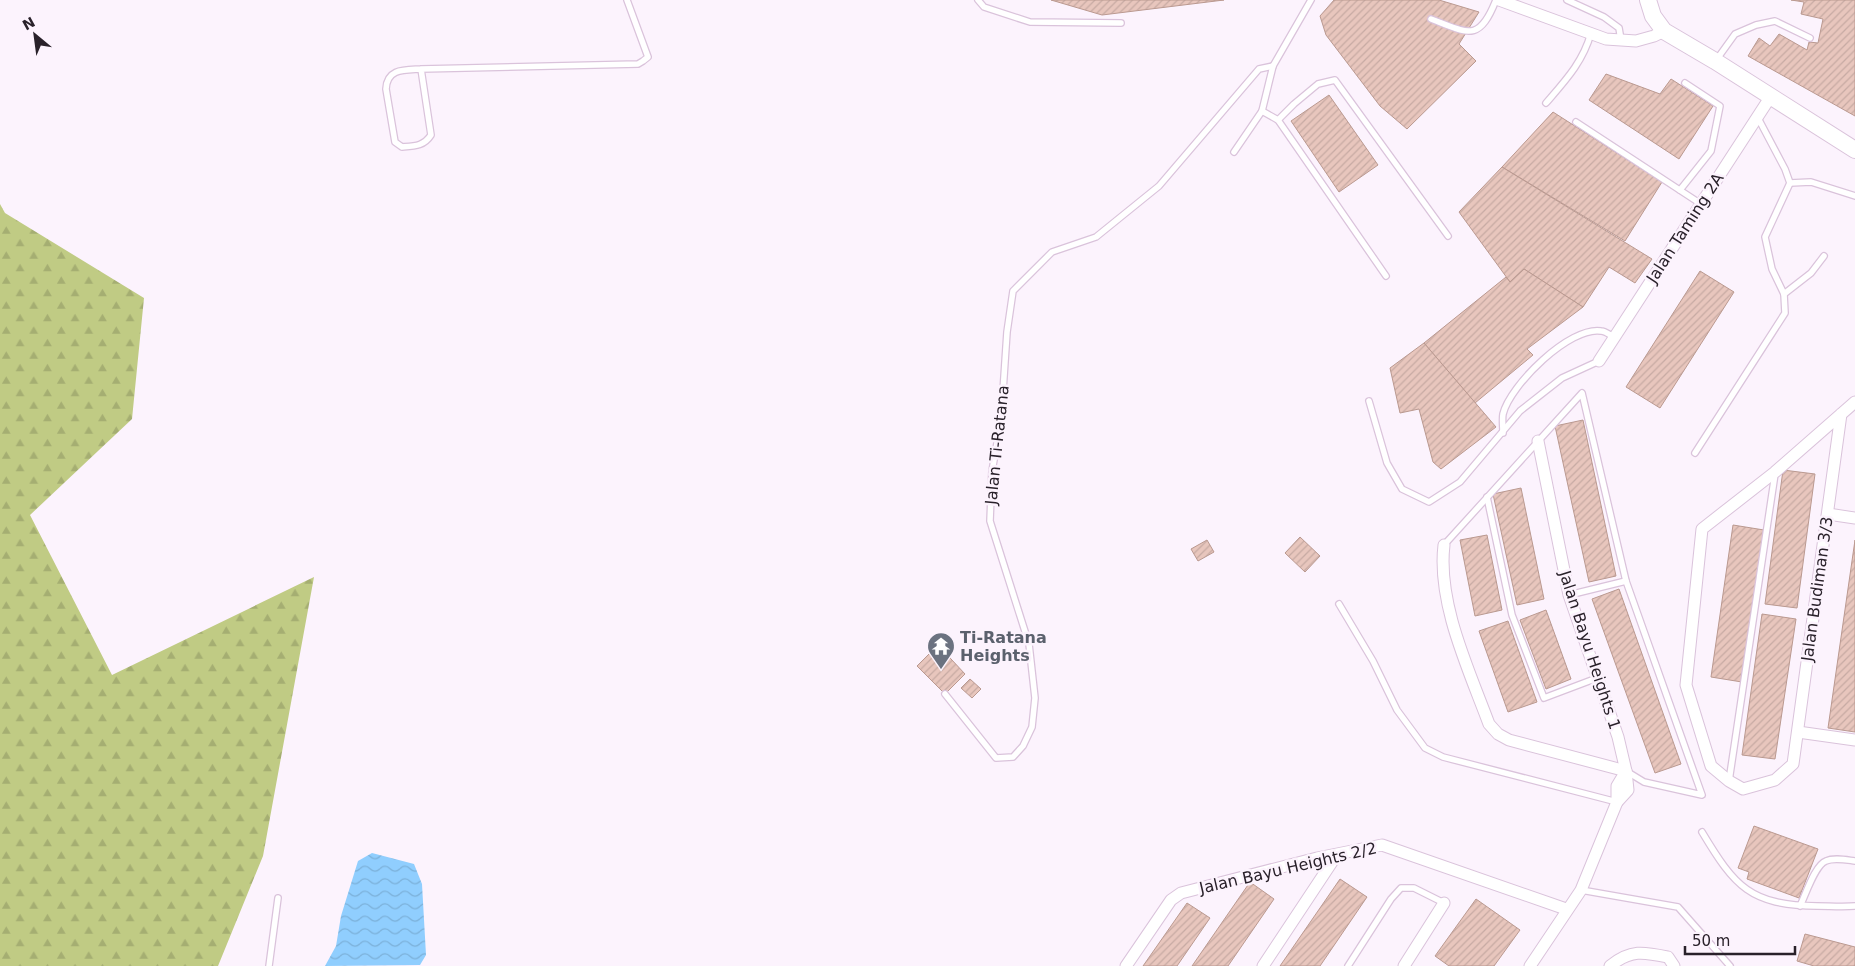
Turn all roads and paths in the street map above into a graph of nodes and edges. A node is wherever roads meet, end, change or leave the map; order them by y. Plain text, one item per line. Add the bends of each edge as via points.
1 (627, 0) edge
2 (978, 0) edge
3 (1311, 0) edge
4 (1498, 0) edge
5 (1567, 0) edge
6 (1648, 0) edge
7 (1431, 18) dead end
8 (1121, 23) dead end
9 (1664, 31) junction
10 (1591, 33) junction
11 (1810, 38) dead end
12 (1621, 40) junction
13 (1715, 61) junction
14 (1273, 66) junction
15 (421, 69) junction
16 (1685, 83) dead end
17 (1771, 96) junction
18 (1546, 103) dead end
19 (1262, 111) junction
20 (1758, 116) junction
21 (1278, 120) junction
22 (1576, 122) dead end
23 (1855, 150) edge
24 (1234, 152) dead end
25 (1790, 183) junction
26 (1680, 190) junction
27 (1855, 196) edge
28 (1701, 204) junction
29 (1448, 236) dead end
30 (1824, 256) dead end
31 (1386, 276) dead end
32 (1784, 294) junction
33 (1614, 338) junction
34 (1599, 361) joint
35 (1369, 401) dead end
36 (1855, 402) edge
37 (1841, 414) junction
38 (1503, 433) junction
39 (1538, 441) junction
40 (1695, 453) dead end
41 (1775, 472) junction
42 (1487, 498) junction
43 (1828, 514) junction
44 (1855, 518) edge
45 (1444, 545) joint
46 (1626, 581) junction
47 (1569, 595) junction
48 (1338, 604) dead end
49 (1597, 678) junction
50 (945, 694) dead end
51 (1798, 732) junction
52 (1855, 740) edge
53 (1626, 772) junction
54 (1729, 781) junction
55 (1617, 802) junction
56 (1702, 832) dead end
57 (1336, 856) junction
58 (1855, 861) edge
59 (1580, 890) junction
60 (278, 898) dead end
61 (1444, 903) joint
62 (1800, 906) junction
63 (1855, 906) edge
64 (1566, 909) junction
65 (270, 966) edge
66 (1126, 966) edge
67 (1263, 966) edge
68 (1348, 966) edge
69 (1404, 966) edge
70 (1530, 966) edge
71 (1610, 966) edge
72 (1674, 966) edge
73 (1730, 966) edge

1 - 15 lane via 648,57 644,62
2 - 8 lane via 984,7 1030,22
3 - 14 lane
4 - 7 lane via 1485,25 1474,31 1462,30
4 - 10 street
5 - 12 lane via 1604,17 1619,28
6 - 9 street via 1653,16
9 - 12 street via 1636,40
9 - 13 street
10 - 12 street
10 - 18 lane via 1577,64
11 - 13 lane via 1776,20 1735,34
13 - 17 street
14 - 19 lane
14 - 50 lane, Jalan Ti-Ratana via 1259,69 1159,186 1096,237 1052,252 1013,291 1001,421 992,471 990,521 1029,644 1036,698 1032,727 1023,746 1013,758 996,758
15 - 15 lane via 431,135 426,143 402,148 395,142 387,82 392,74 402,70
16 - 26 lane via 1720,106 1711,151
17 - 20 street, Jalan Taming 2A
17 - 23 street
19 - 21 lane
19 - 24 lane
20 - 25 lane
20 - 28 street, Jalan Taming 2A
21 - 29 lane via 1318,84 1335,80
21 - 31 lane
22 - 26 lane
25 - 27 lane via 1811,182
25 - 32 lane via 1765,237 1772,269
26 - 28 lane
28 - 33 street, Jalan Taming 2A
30 - 32 lane via 1811,272
32 - 40 lane via 1785,313
33 - 34 street, Jalan Taming 2A
33 - 38 lane via 1601,330 1580,333 1540,362 1513,391 1503,414
34 - 38 lane via 1562,378 1520,411
35 - 38 lane via 1387,462 1402,489 1429,502 1460,482
36 - 37 street
37 - 41 street
37 - 43 street, Jalan Budiman 3/3
39 - 42 lane
39 - 46 lane via 1582,393
39 - 47 street, Jalan Bayu Heights 1
41 - 54 lane
41 - 54 street via 1702,529 1686,685 1711,766
42 - 45 lane
42 - 49 lane via 1512,615 1544,698
43 - 44 street
43 - 51 street, Jalan Budiman 3/3
45 - 53 street via 1443,569 1455,633 1489,724 1509,740
46 - 47 lane
46 - 53 lane via 1702,796 1644,782
47 - 49 street, Jalan Bayu Heights 1
48 - 55 lane via 1373,661 1397,710 1425,748 1443,758
49 - 53 street, Jalan Bayu Heights 1 via 1618,737
51 - 52 street
51 - 54 street, Jalan Budiman 3/3 via 1794,764 1775,780 1743,789
53 - 55 street, Jalan Bayu Heights 1 via 1628,790
55 - 59 street, Jalan Bayu Heights 1
56 - 62 lane via 1723,866 1747,890 1769,902
57 - 64 street, Jalan Bayu Heights 2/2 via 1382,845
57 - 66 street, Jalan Bayu Heights 2/2 via 1181,893 1171,900
57 - 67 street
58 - 62 lane via 1825,861 1819,866
59 - 64 street, Jalan Bayu Heights 1
59 - 73 lane via 1678,907
60 - 65 lane
61 - 68 lane via 1414,888 1401,888
61 - 69 street
62 - 63 lane
64 - 70 street, Jalan Bayu Heights 1
71 - 72 street via 1641,952 1668,957

